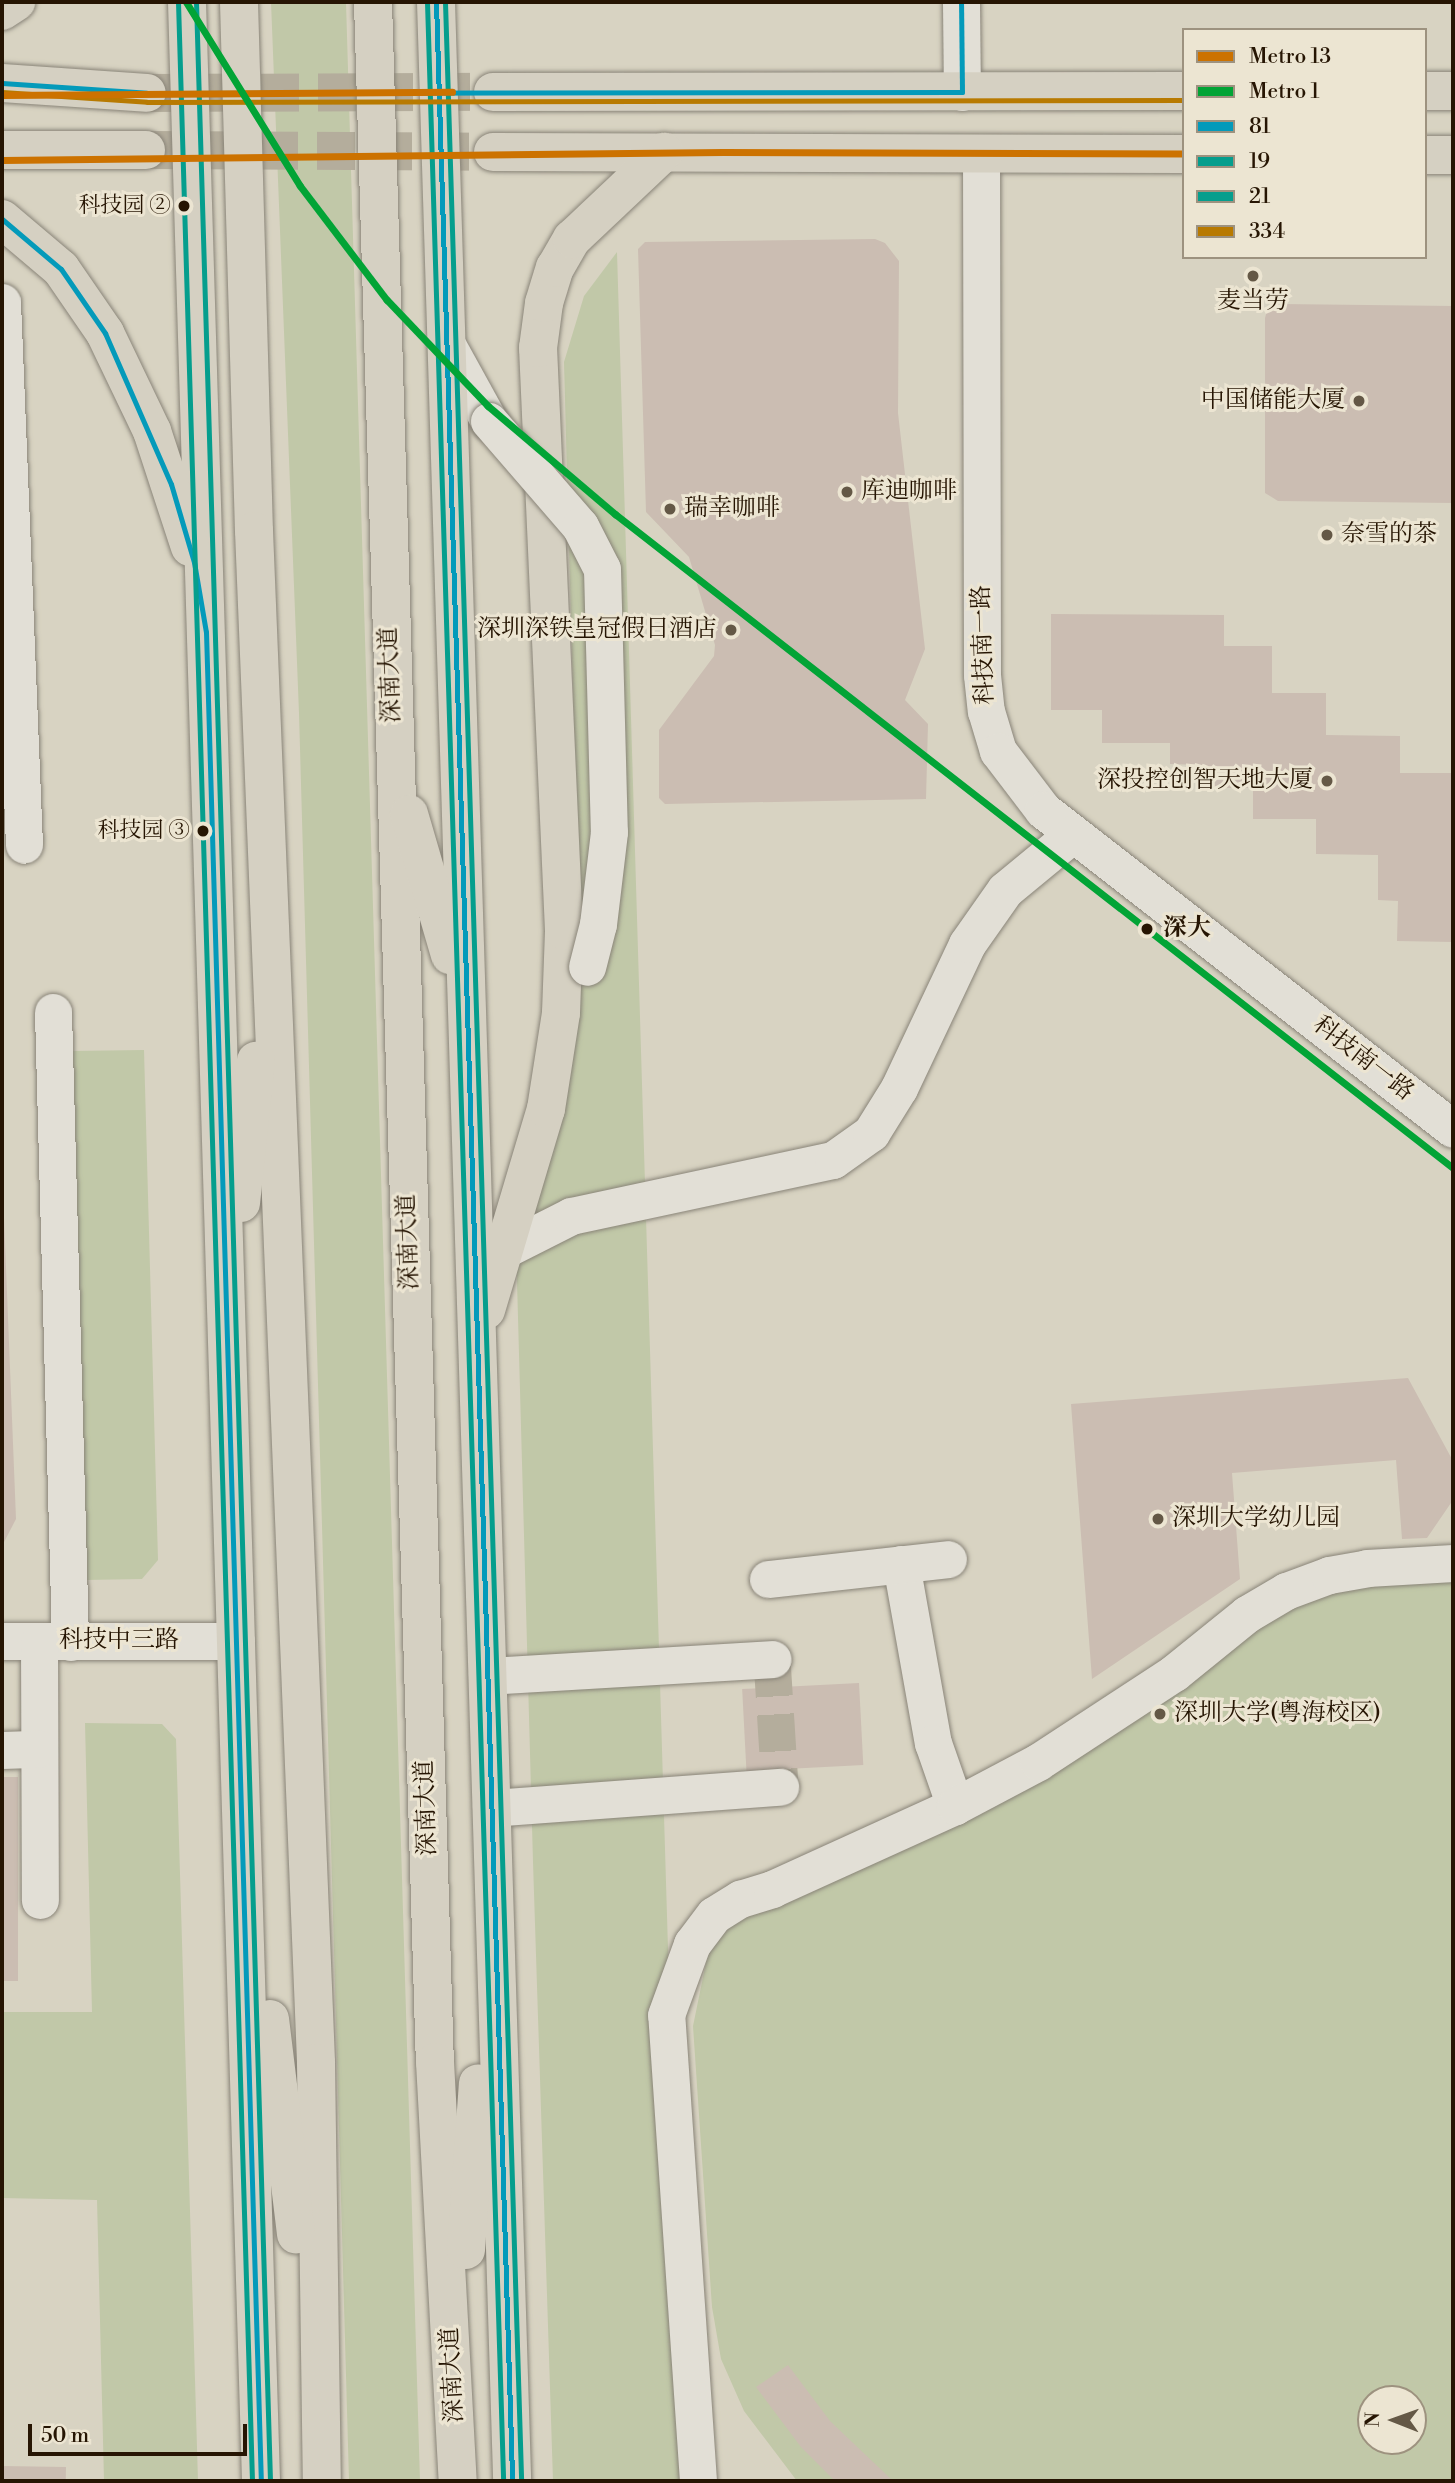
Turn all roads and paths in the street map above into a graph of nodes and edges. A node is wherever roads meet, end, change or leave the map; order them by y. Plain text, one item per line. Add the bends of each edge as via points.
1 (16, 2) edge
2 (187, 2) edge
3 (239, 2) edge
4 (373, 2) edge
5 (436, 2) edge
6 (961, 2) edge
7 (2, 11) edge
8 (2, 83) edge
9 (1427, 91) edge
10 (1453, 91) edge
11 (494, 92) tunnel mouth
12 (962, 92) junction
13 (1182, 92) edge
14 (147, 93) tunnel mouth
15 (2, 150) edge
16 (146, 150) tunnel mouth
17 (494, 152) tunnel mouth
18 (664, 152) junction
19 (981, 153) junction
20 (1182, 154) edge
21 (1427, 155) edge
22 (1453, 155) edge
23 (2, 219) edge
24 (2, 302) edge
25 (446, 342) junction
26 (206, 632) junction
27 (394, 763) junction
28 (1073, 834) junction
29 (24, 845) dead end
30 (270, 930) junction
31 (466, 1007) junction
32 (53, 1013) dead end
33 (546, 1109) junction
34 (1453, 1129) edge
35 (504, 1250) junction
36 (476, 1342) junction
37 (226, 1345) junction
38 (948, 1559) dead end
39 (1453, 1563) edge
40 (901, 1564) junction
41 (768, 1579) dead end
42 (236, 1641) junction
43 (2, 1642) edge
44 (55, 1642) junction
45 (772, 1659) dead end
46 (487, 1676) junction
47 (2, 1749) edge
48 (39, 1749) junction
49 (240, 1774) junction
50 (780, 1787) dead end
51 (955, 1806) junction
52 (491, 1808) junction
53 (492, 1867) junction
54 (40, 1900) dead end
55 (455, 2410) junction
56 (319, 2417) junction
57 (261, 2481) edge
58 (321, 2481) edge
59 (458, 2481) edge
60 (512, 2481) edge
61 (698, 2481) edge

1 - 7 main road
2 - 26 main road
3 - 30 main road
4 - 27 main road, 深南大道
5 - 25 main road
6 - 12 street
8 - 14 main road
9 - 10 main road
11 - 12 main road
12 - 13 main road
15 - 16 main road
17 - 18 main road
18 - 19 main road
18 - 33 main road via 572,239 555,268 542,314 538,348 565,931 561,1013
19 - 20 main road
19 - 28 street, 科技南一路 via 982,661 986,712 998,751 1018,783
21 - 22 main road
23 - 26 main road via 61,269 105,332 171,484 194,562
24 - 29 street
25 - 31 main road
25 - 33 street, bridge via 489,421 580,526 602,569 609,832 598,925
26 - 37 main road
27 - 31 main road
27 - 55 main road, 深南大道 via 435,2062
28 - 34 street, 科技南一路
28 - 35 street via 1005,890 974,933 899,1088 861,1140 833,1160 571,1216
30 - 37 main road
30 - 56 main road via 316,2063
31 - 36 main road
32 - 44 street
33 - 35 main road
35 - 36 main road
36 - 46 main road
37 - 42 main road
38 - 40 street
39 - 51 street via 1367,1567 1286,1591 1247,1614 1174,1673 1112,1714 1038,1762
40 - 41 street
40 - 51 street via 933,1743
42 - 44 street, 科技中三路
42 - 49 main road
43 - 44 street, 科技中三路
44 - 48 street
45 - 46 street
46 - 52 main road
47 - 48 street
48 - 54 street
49 - 56 main road
49 - 57 main road
50 - 52 street
51 - 61 street via 740,1899 714,1915 692,1944 676,1978 666,2015 665,2045
52 - 53 main road
53 - 55 main road
53 - 60 main road
55 - 59 main road, 深南大道
56 - 58 main road

